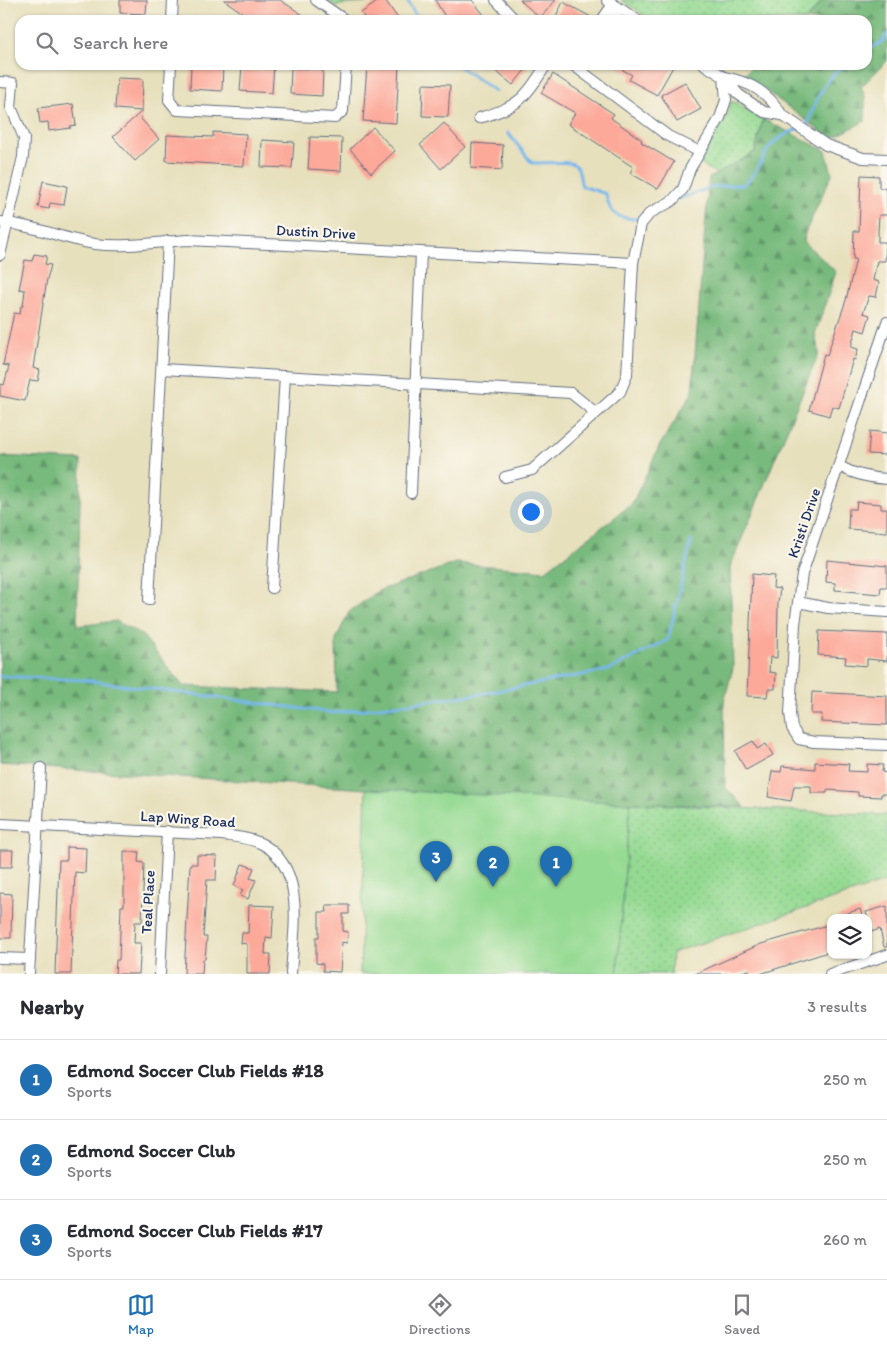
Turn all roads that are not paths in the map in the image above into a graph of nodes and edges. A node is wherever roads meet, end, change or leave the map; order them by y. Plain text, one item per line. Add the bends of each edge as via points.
1 (173, 0) edge
2 (316, 0) edge
3 (496, 0) edge
4 (613, 5) edge
5 (172, 15) edge
6 (338, 15) edge
7 (510, 15) edge
8 (629, 15) edge
9 (171, 70) edge
10 (346, 70) edge
11 (543, 70) edge
12 (584, 70) edge
13 (714, 70) edge
14 (724, 77) junction
15 (0, 82) edge
16 (782, 115) junction
17 (479, 118) dead end
18 (700, 152) junction
19 (887, 160) edge
20 (3, 222) edge
21 (168, 241) junction
22 (421, 252) junction
23 (0, 255) edge
24 (632, 262) junction
25 (887, 322) edge
26 (884, 339) edge
27 (162, 369) junction
28 (285, 376) junction
29 (416, 384) junction
30 (596, 413) junction
31 (839, 466) junction
32 (505, 477) dead end
33 (887, 479) edge
34 (411, 493) dead end
35 (272, 588) dead end
36 (149, 600) dead end
37 (798, 602) junction
38 (887, 612) edge
39 (887, 745) edge
40 (41, 768) dead end
41 (0, 824) edge
42 (37, 827) junction
43 (167, 831) junction
44 (887, 955) edge
45 (0, 958) edge
46 (30, 959) junction
47 (29, 974) edge
48 (160, 974) edge
49 (291, 974) edge
50 (830, 974) edge

1 - 5 street
2 - 6 street
3 - 7 street
4 - 8 street
9 - 10 street via 169,100 177,110 335,118 343,111
11 - 17 street via 520,100 503,112
12 - 18 street via 668,136
13 - 14 street
14 - 16 street via 738,94 764,112
14 - 16 street via 744,81 773,101
14 - 18 street via 726,100 720,118
15 - 20 street via 13,83 11,107 24,138 23,157
16 - 19 street via 826,145 844,153
18 - 24 street via 683,189 640,224
20 - 21 street, Dustin Drive via 94,244
20 - 23 street
21 - 22 street, Dustin Drive
21 - 27 street
22 - 24 street, Dustin Drive
22 - 29 street
24 - 30 street via 627,375 620,392
25 - 26 street, Kristi Drive
26 - 31 street, Kristi Drive
27 - 28 street
27 - 36 street
28 - 29 street
28 - 35 street
29 - 30 street via 571,393
29 - 34 street
30 - 32 street via 532,470
31 - 33 street via 867,478
31 - 37 street, Kristi Drive via 802,574
37 - 38 street via 828,608
37 - 39 street, Kristi Drive via 790,713 792,728 799,739 814,742
40 - 42 street
41 - 42 street, Lap Wing Road
42 - 43 street, Lap Wing Road
42 - 46 street
43 - 48 street, Teal Place
43 - 49 street, Lap Wing Road via 245,839 264,845 279,859 290,875 294,893
44 - 50 street
45 - 46 street
46 - 47 street

